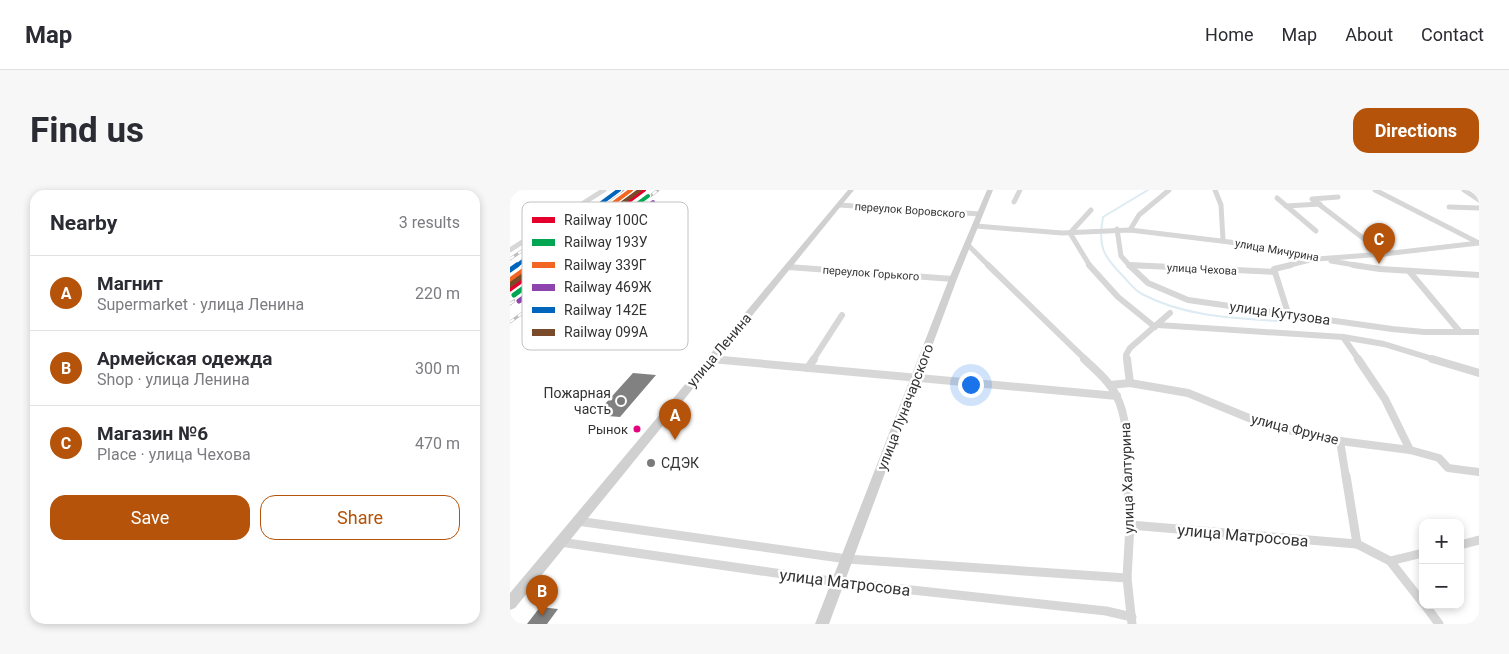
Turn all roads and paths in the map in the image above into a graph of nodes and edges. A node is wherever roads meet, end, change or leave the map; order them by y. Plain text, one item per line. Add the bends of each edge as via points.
1 (604, 190) edge
2 (851, 190) edge
3 (990, 190) edge
4 (1020, 190) edge
5 (1169, 190) edge
6 (1215, 190) edge
7 (1375, 190) edge
8 (1464, 190) edge
9 (1338, 197) dead end
10 (1277, 198) dead end
11 (1479, 200) edge
12 (585, 202) edge
13 (1014, 202) dead end
14 (1320, 204) junction
15 (839, 205) junction
16 (1286, 206) junction
17 (1449, 206) dead end
18 (1479, 208) edge
19 (1092, 210) dead end
20 (980, 214) junction
21 (976, 226) junction
22 (1117, 230) junction
23 (1130, 230) junction
24 (1316, 231) dead end
25 (1070, 233) junction
26 (1224, 240) junction
27 (522, 242) edge
28 (1479, 243) edge
29 (968, 245) junction
30 (510, 250) edge
31 (1384, 254) junction
32 (1318, 259) junction
33 (1128, 265) junction
34 (788, 267) junction
35 (1409, 271) junction
36 (1275, 272) junction
37 (1479, 275) edge
38 (953, 279) junction
39 (1170, 313) dead end
40 (1288, 314) junction
41 (842, 315) dead end
42 (1157, 326) junction
43 (1460, 332) junction
44 (1479, 332) edge
45 (1343, 337) junction
46 (711, 359) junction
47 (808, 368) junction
48 (1479, 373) edge
49 (916, 379) junction
50 (1130, 384) junction
51 (1110, 385) junction
52 (1117, 396) junction
53 (1340, 441) junction
54 (1410, 450) junction
55 (1479, 472) edge
56 (577, 521) junction
57 (1130, 525) junction
58 (1479, 540) edge
59 (560, 542) junction
60 (1357, 544) junction
61 (1464, 544) edge
62 (1419, 555) edge
63 (847, 559) junction
64 (1390, 561) junction
65 (1127, 578) junction
66 (838, 582) junction
67 (1419, 598) edge
68 (510, 603) edge
69 (1428, 609) edge
70 (1132, 620) edge
71 (822, 624) edge
72 (1439, 624) edge

1 - 12 street
2 - 15 main road, улица Ленина
3 - 20 main road, улица Луначарского
4 - 13 street
5 - 23 street via 1139,215
6 - 26 street, улица Мичурина via 1221,204
7 - 28 street
8 - 11 street
9 - 14 street via 1312,199
10 - 16 street
14 - 16 street
14 - 31 street
15 - 20 street, переулок Воровского
15 - 34 main road, улица Ленина
16 - 24 street
17 - 18 street
19 - 25 street
20 - 21 main road, улица Луначарского
21 - 25 street, улица Мичурина
21 - 29 main road, улица Луначарского
22 - 23 street, улица Мичурина
22 - 25 street, улица Мичурина
22 - 33 street, улица Кутузова via 1122,256
23 - 26 street, улица Мичурина
25 - 42 street via 1102,282 1131,310
26 - 32 street, улица Мичурина
27 - 30 street
28 - 31 street, улица Мичурина
29 - 38 main road, улица Луначарского
29 - 51 street, улица Халтурина
31 - 32 street, улица Мичурина
32 - 35 street, улица Чехова
32 - 36 street, улица Чехова via 1280,266 1274,269
33 - 36 street, улица Чехова
33 - 40 street, улица Кутузова via 1148,283 1188,300
34 - 38 street, переулок Горького
34 - 46 main road, улица Ленина
35 - 37 street, улица Чехова
35 - 43 street
36 - 40 street
38 - 49 main road, улица Луначарского
39 - 42 street
40 - 43 street, улица Кутузова via 1392,329
41 - 47 street
42 - 45 street, улица Кутузова
42 - 50 street via 1126,355
43 - 44 street, улица Кутузова
45 - 48 street, улица Кутузова via 1384,344
45 - 54 street via 1385,399
46 - 47 street
46 - 56 main road, улица Ленина
47 - 49 street
49 - 52 street
49 - 63 main road, улица Луначарского
50 - 51 street, улица Фрунзе
50 - 53 street, улица Фрунзе via 1188,393 1266,425
51 - 52 street, улица Халтурина
52 - 57 street, улица Халтурина via 1124,415
53 - 54 street, улица Фрунзе
53 - 60 street
54 - 55 street, улица Фрунзе via 1439,458 1448,468
56 - 59 main road, улица Ленина
56 - 63 street, улица Матросова
57 - 60 street, улица Матросова
57 - 65 street, улица Халтурина
58 - 61 street
59 - 66 street, улица Матросова
59 - 68 main road, улица Ленина
60 - 64 street
62 - 64 street
63 - 65 street, улица Матросова
63 - 66 main road, улица Луначарского
64 - 67 street
65 - 70 street, улица Халтурина
66 - 70 street, улица Матросова via 1106,611
66 - 71 main road, улица Луначарского
69 - 72 street

